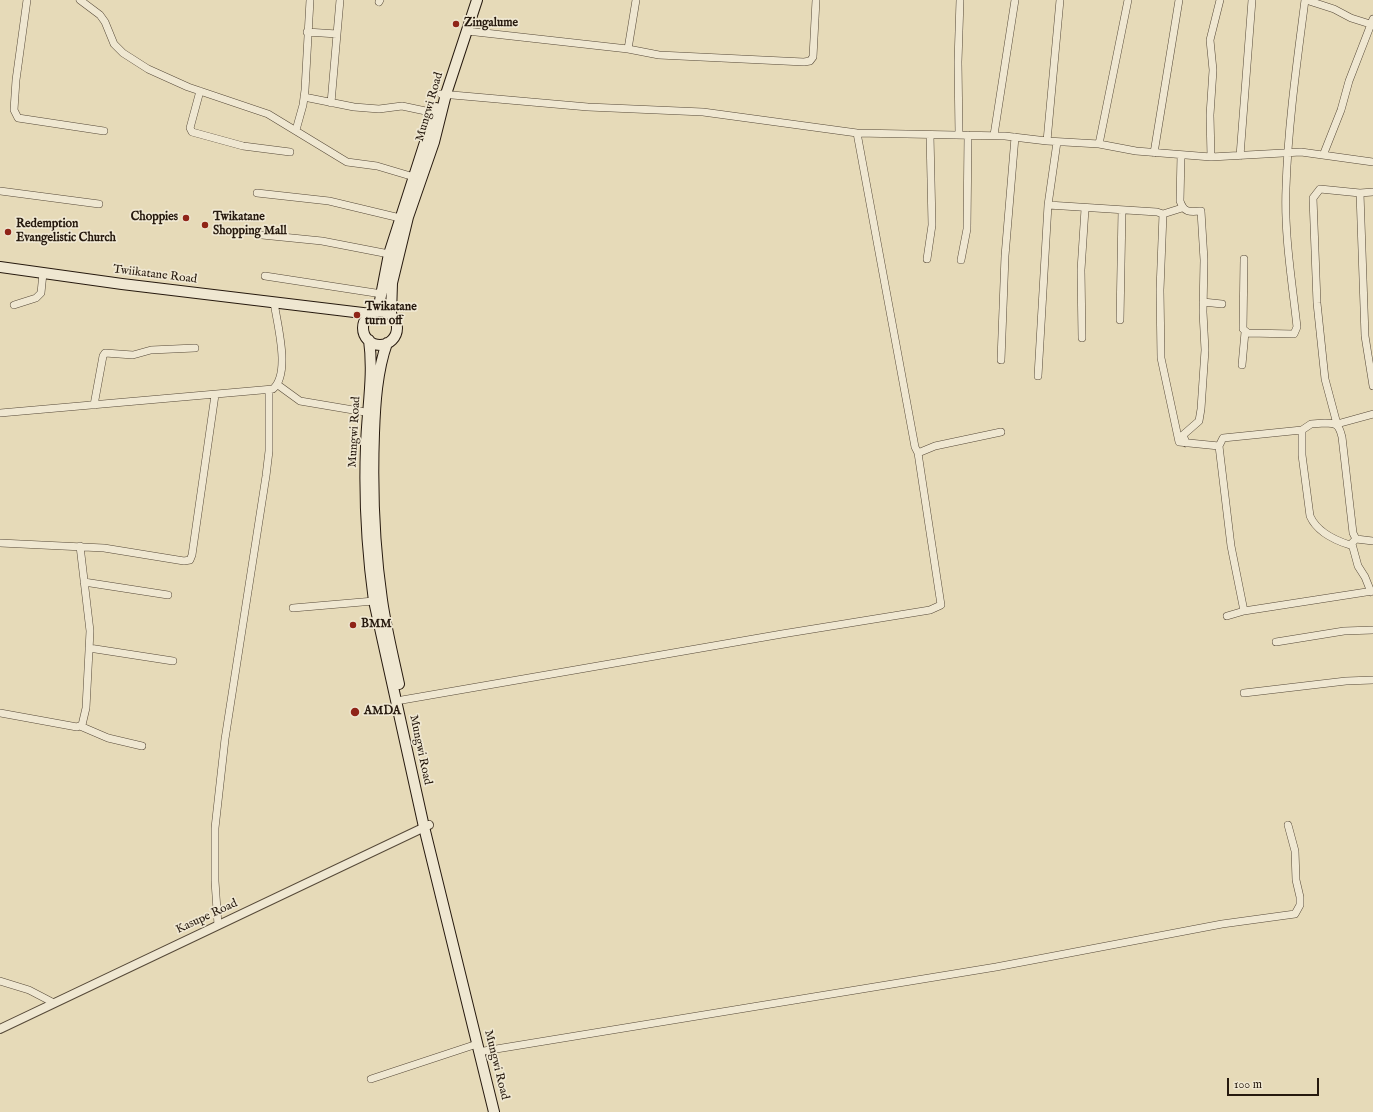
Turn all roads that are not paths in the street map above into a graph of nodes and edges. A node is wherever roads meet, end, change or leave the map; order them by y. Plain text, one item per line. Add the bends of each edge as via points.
1 (27, 0) edge
2 (80, 0) edge
3 (310, 0) edge
4 (340, 0) edge
5 (470, 0) edge
6 (477, 0) edge
7 (636, 0) edge
8 (816, 0) edge
9 (960, 0) edge
10 (1015, 0) edge
11 (1060, 0) edge
12 (1128, 0) edge
13 (1179, 0) edge
14 (1220, 0) edge
15 (1252, 0) edge
16 (1306, 0) edge
17 (1372, 22) edge
18 (467, 31) junction
19 (308, 32) junction
20 (337, 34) junction
21 (628, 49) junction
22 (200, 91) junction
23 (444, 94) junction
24 (304, 98) junction
25 (331, 103) junction
26 (435, 113) junction
27 (296, 130) junction
28 (104, 131) dead end
29 (857, 133) junction
30 (930, 135) junction
31 (968, 135) junction
32 (994, 135) junction
33 (959, 136) junction
34 (1015, 137) junction
35 (1047, 141) junction
36 (1057, 142) junction
37 (1099, 144) junction
38 (290, 152) dead end
39 (1288, 152) junction
40 (1154, 153) junction
41 (1324, 154) junction
42 (1181, 155) junction
43 (1240, 156) junction
44 (1211, 157) junction
45 (1373, 162) edge
46 (414, 177) junction
47 (0, 191) edge
48 (1373, 192) edge
49 (257, 193) dead end
50 (1360, 193) junction
51 (99, 204) dead end
52 (1048, 205) junction
53 (1182, 208) junction
54 (1085, 209) junction
55 (1122, 210) junction
56 (1163, 214) junction
57 (400, 218) junction
58 (262, 235) dead end
59 (389, 254) junction
60 (927, 259) dead end
61 (1244, 259) dead end
62 (961, 260) dead end
63 (0, 267) edge
64 (43, 273) junction
65 (264, 276) dead end
66 (382, 294) junction
67 (274, 302) junction
68 (1203, 302) junction
69 (1222, 304) dead end
70 (14, 305) dead end
71 (349, 312) junction
72 (374, 312) junction
73 (391, 314) junction
74 (1120, 320) dead end
75 (364, 325) junction
76 (1245, 332) junction
77 (1082, 338) dead end
78 (369, 340) junction
79 (387, 343) junction
80 (195, 348) dead end
81 (1001, 360) dead end
82 (1242, 365) dead end
83 (1038, 376) dead end
84 (278, 385) junction
85 (1373, 386) edge
86 (269, 391) junction
87 (215, 395) junction
88 (94, 405) junction
89 (0, 413) edge
90 (371, 413) junction
91 (1373, 414) edge
92 (1337, 424) junction
93 (1302, 430) junction
94 (1001, 432) dead end
95 (1186, 443) junction
96 (1219, 446) junction
97 (918, 453) junction
98 (1373, 541) edge
99 (1354, 542) junction
100 (0, 543) edge
101 (80, 546) junction
102 (84, 582) junction
103 (1372, 592) edge
104 (168, 595) dead end
105 (374, 601) junction
106 (293, 608) dead end
107 (1244, 611) junction
108 (1227, 616) dead end
109 (1373, 630) edge
110 (1276, 642) dead end
111 (90, 648) junction
112 (173, 662) dead end
113 (1373, 680) edge
114 (1244, 693) dead end
115 (402, 700) junction
116 (0, 713) edge
117 (80, 726) junction
118 (142, 746) dead end
119 (1288, 825) dead end
120 (427, 826) junction
121 (218, 925) junction
122 (0, 981) edge
123 (54, 1003) junction
124 (0, 1029) edge
125 (481, 1048) junction
126 (371, 1079) dead end
127 (494, 1112) edge
128 (499, 1112) edge

1 - 28 street via 16,80 14,110 18,118
2 - 22 street via 106,22 114,44 123,53 168,79
3 - 19 street
4 - 20 street
5 - 23 main road, Mungwi Road
6 - 18 main road, Mungwi Road
7 - 21 street
8 - 21 street via 813,57 810,61 658,56
9 - 33 street
10 - 32 street
11 - 35 street
12 - 37 street
13 - 40 street
14 - 44 street via 1210,40 1213,70
15 - 43 street
16 - 17 street via 1334,9 1351,18
16 - 39 street
17 - 41 street
18 - 21 street
18 - 23 main road, Mungwi Road
19 - 20 street
19 - 24 street
20 - 25 street
22 - 27 street via 268,114
22 - 38 street via 190,128 192,132 243,146
23 - 26 main road, Mungwi Road
23 - 29 street via 588,107 703,112
23 - 73 main road, Mungwi Road via 434,142 408,217 398,257 392,283
24 - 25 street
24 - 27 street
25 - 26 street via 379,109 402,106
26 - 46 main road, Mungwi Road
27 - 46 street via 347,162 377,166
29 - 30 street
29 - 97 street
30 - 33 street
30 - 60 street via 932,225
31 - 32 street
31 - 33 street
31 - 62 street via 967,229
32 - 34 street
34 - 35 street
34 - 81 street via 1005,256
35 - 36 street
36 - 37 street
36 - 52 street
37 - 40 street
39 - 41 street
39 - 43 street
39 - 76 street via 1286,226 1296,332
40 - 42 street
41 - 45 street
42 - 44 street
42 - 53 street
43 - 44 street
46 - 57 main road, Mungwi Road
47 - 51 street
48 - 50 street
49 - 57 street via 335,202
50 - 85 street via 1365,336
50 - 92 street via 1320,189 1314,198 1317,303 1325,379
52 - 54 street
52 - 83 street
53 - 56 street
53 - 68 street via 1188,212 1201,211
54 - 55 street
54 - 77 street via 1080,270
55 - 56 street
55 - 74 street
56 - 95 street via 1161,358 1179,442
57 - 59 main road, Mungwi Road
58 - 59 street via 322,241
59 - 66 main road, Mungwi Road
61 - 76 street via 1242,323
63 - 64 main road, Twiikatane Road
64 - 67 main road, Twiikatane Road
64 - 70 street via 41,293 36,298
65 - 66 street
66 - 72 main road, Mungwi Road
67 - 71 main road, Twiikatane Road
67 - 84 street via 281,348 282,371
68 - 69 street
68 - 95 street via 1205,350 1202,408 1199,421 1183,435
71 - 72 main road, Twiikatane Road
71 - 75 main road
72 - 73 main road
72 - 75 main road
73 - 79 main road via 397,330 392,340
75 - 78 main road
76 - 82 street
78 - 79 main road via 377,344
78 - 90 main road, Mungwi Road via 372,366
79 - 90 main road, Mungwi Road
80 - 88 street via 151,350 133,355 105,353
84 - 86 street
84 - 90 street via 300,401
86 - 87 street
86 - 121 street via 266,483 225,739 215,828
87 - 88 street
87 - 101 street via 190,560
88 - 89 street
90 - 105 main road, Mungwi Road via 365,504
90 - 115 main road, Mungwi Road via 377,550 382,601
91 - 92 street
92 - 93 street via 1317,423 1305,426
92 - 99 street via 1340,426 1342,437
93 - 96 street via 1223,438
93 - 99 street via 1302,455 1310,516 1320,530 1348,544
94 - 97 street via 935,446
95 - 96 street
96 - 107 street via 1231,546
97 - 115 street via 941,605 937,608
98 - 99 street
99 - 103 street via 1358,566
100 - 101 street
101 - 102 street
102 - 104 street
102 - 111 street
103 - 107 street
105 - 106 street
105 - 120 main road, Mungwi Road
107 - 108 street
109 - 110 street via 1344,631
111 - 112 street
111 - 117 street via 85,718
113 - 114 street
115 - 120 main road, Mungwi Road
116 - 117 street
117 - 118 street via 108,738
119 - 125 street via 1295,851 1296,880 1300,897 1300,905 1295,914 1222,924 996,967
120 - 121 street, Kasupe Road
120 - 125 main road, Mungwi Road
121 - 123 street, Kasupe Road
122 - 123 street via 29,990
123 - 124 street, Kasupe Road
125 - 126 street
125 - 127 main road, Mungwi Road
125 - 128 main road, Mungwi Road

